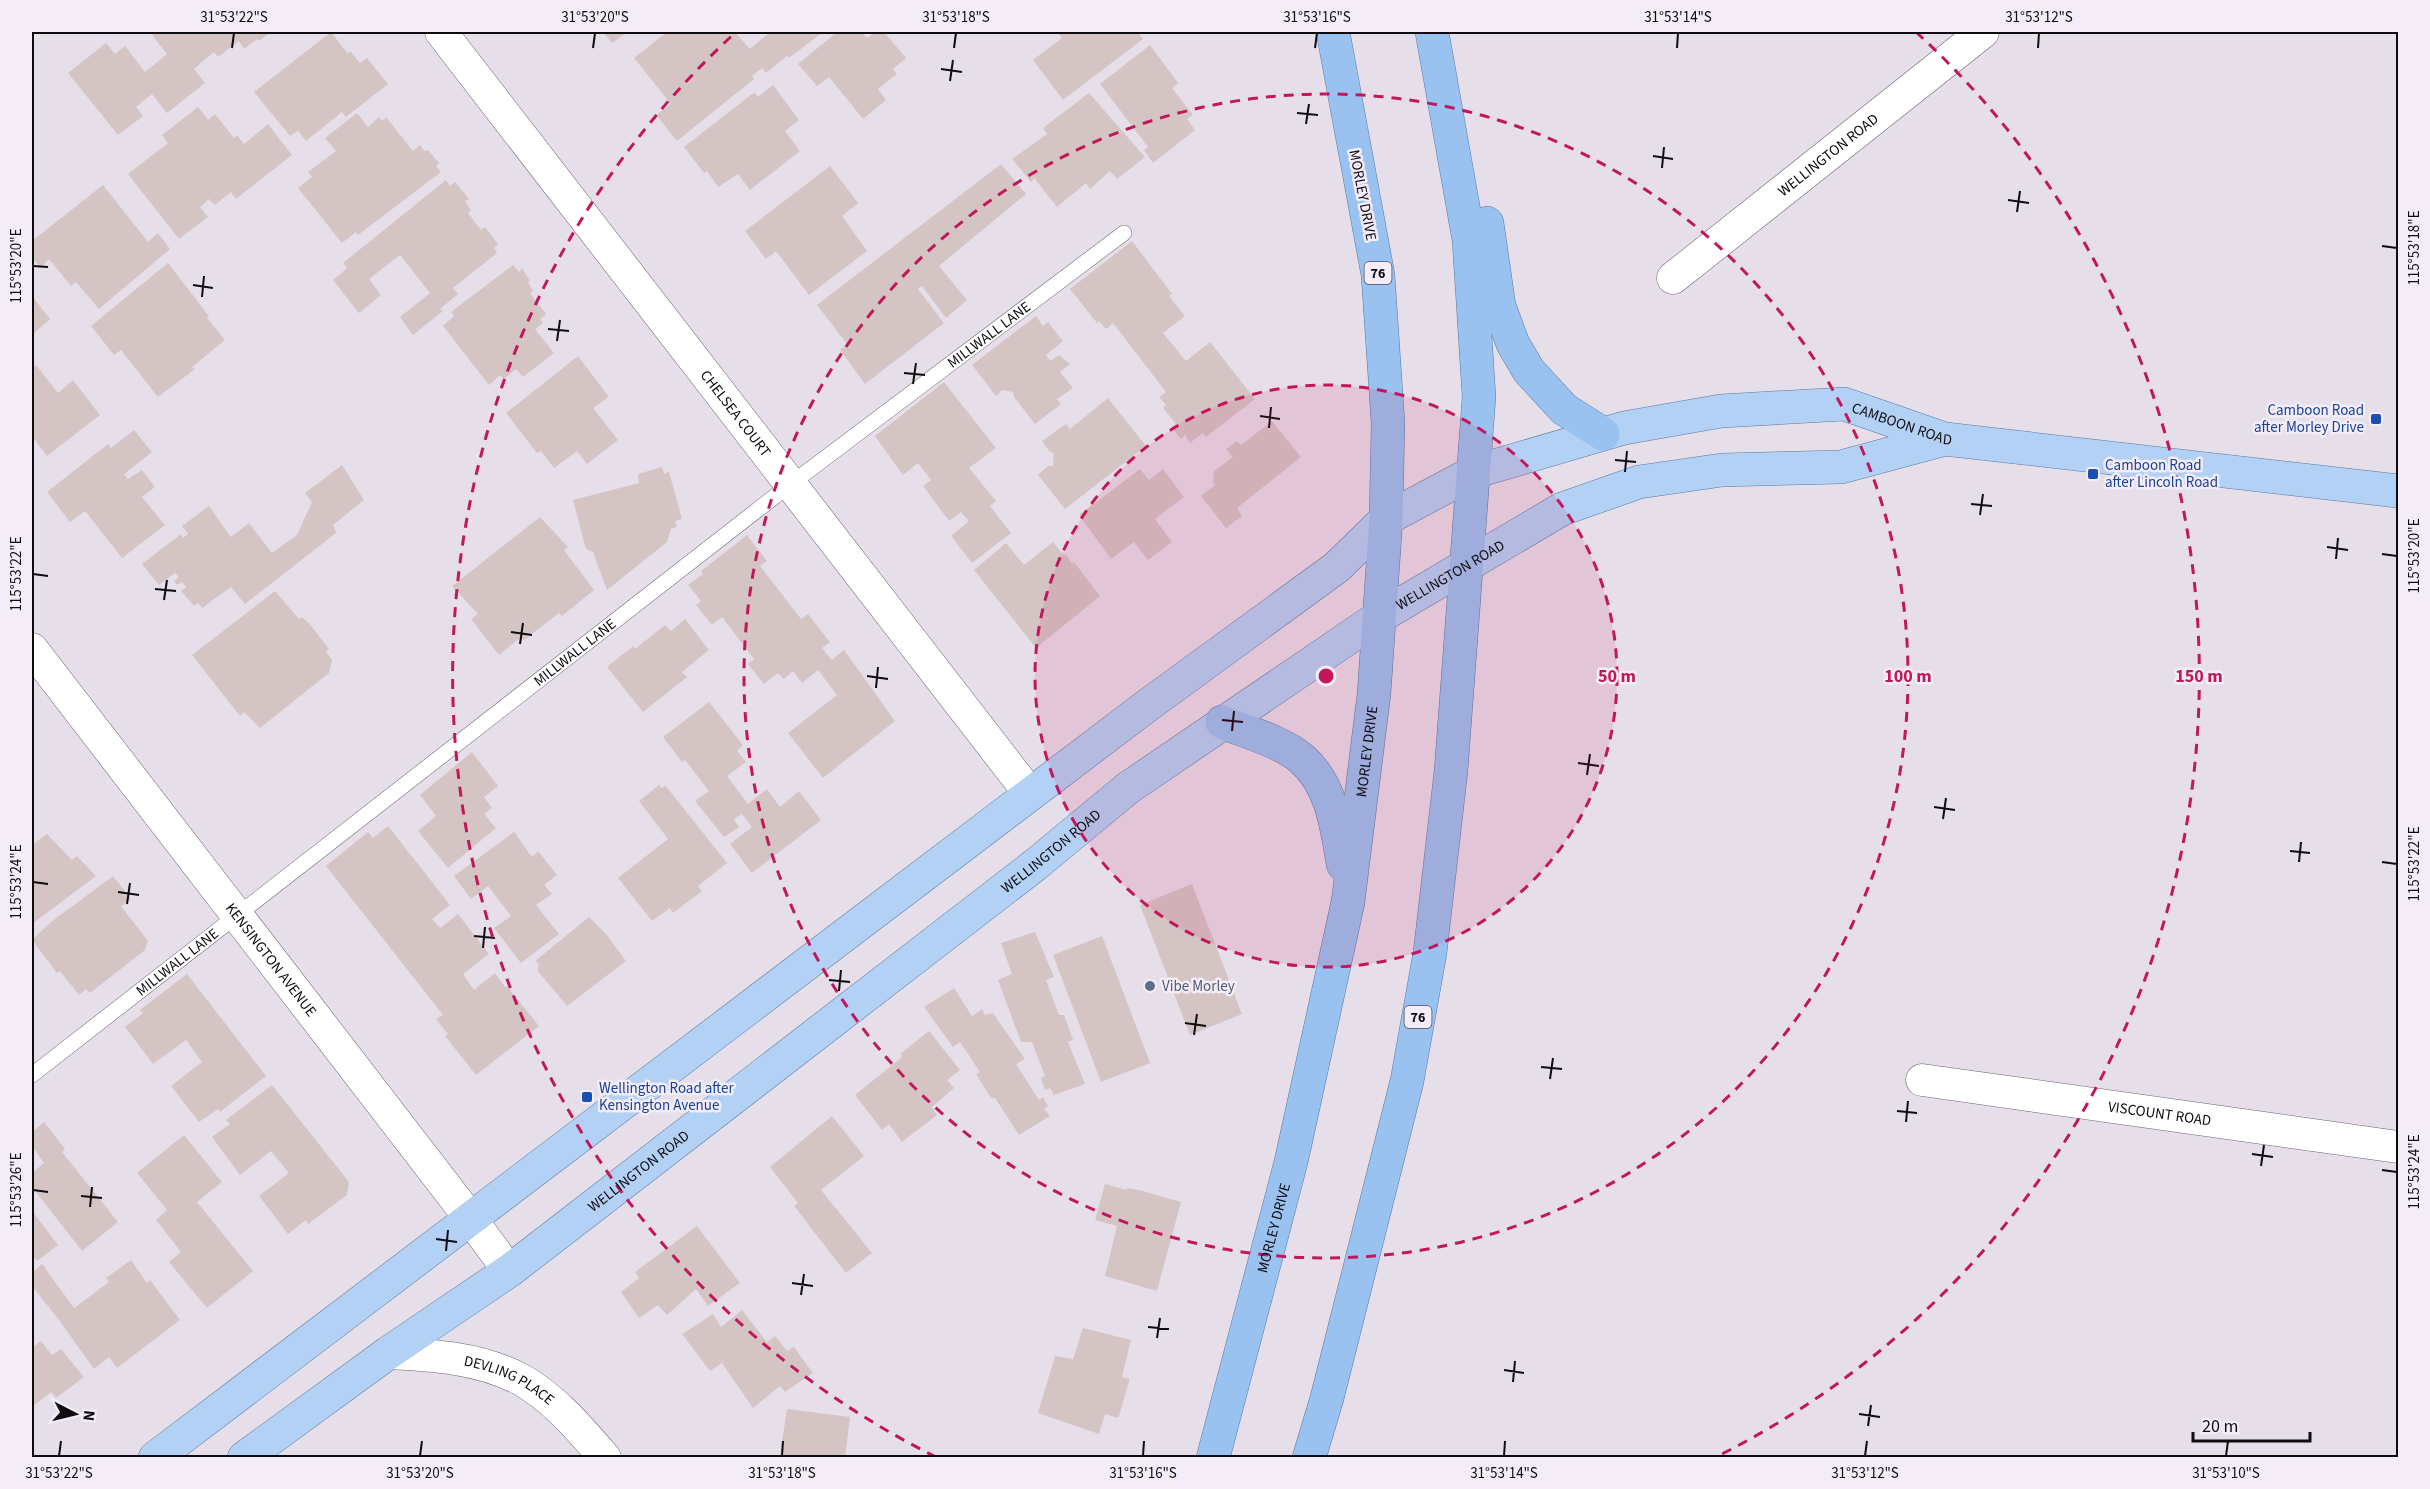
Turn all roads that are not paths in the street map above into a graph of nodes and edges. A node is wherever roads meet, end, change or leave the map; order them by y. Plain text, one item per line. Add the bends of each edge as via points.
1 (441, 32) edge
2 (1332, 32) edge
3 (1432, 32) edge
4 (1442, 32) edge
5 (1983, 32) edge
6 (1124, 233) dead end
7 (1673, 278) dead end
8 (1603, 434) junction
9 (1945, 439) junction
10 (1474, 472) junction
11 (792, 483) junction
12 (2398, 491) edge
13 (1386, 519) junction
14 (1468, 566) junction
15 (1379, 617) junction
16 (32, 649) edge
17 (1222, 722) junction
18 (1030, 794) junction
19 (1348, 902) junction
20 (238, 915) junction
21 (32, 1076) edge
22 (1922, 1080) dead end
23 (2398, 1147) edge
24 (470, 1218) junction
25 (509, 1271) junction
26 (388, 1353) junction
27 (155, 1458) edge
28 (244, 1458) edge
29 (605, 1458) edge
30 (1213, 1458) edge
31 (1309, 1458) edge

1 - 11 street, CHELSEA COURT
2 - 13 highway, MORLEY DRIVE / 76 via 1378,274 1388,423
3 - 10 highway, 76 via 1468,240 1479,397
4 - 8 highway via 1478,166 1499,306 1513,344 1529,371 1564,409
5 - 7 street, WELLINGTON ROAD
6 - 11 lane, MILLWALL LANE
8 - 9 main road, CAMBOON ROAD via 1720,411 1844,404
8 - 10 main road, CAMBOON ROAD
9 - 12 main road, CAMBOON ROAD
9 - 14 main road, WELLINGTON ROAD via 1841,467 1722,470 1639,482 1562,509
10 - 13 main road, CAMBOON ROAD
10 - 14 highway, 76
11 - 18 street, CHELSEA COURT
11 - 20 lane, MILLWALL LANE
13 - 15 highway, MORLEY DRIVE / 76
13 - 18 main road via 1337,567
14 - 15 main road, WELLINGTON ROAD
14 - 31 highway, 76 via 1451,771 1424,988 1407,1081
15 - 17 main road, WELLINGTON ROAD
15 - 19 highway, MORLEY DRIVE / 76 via 1374,694
16 - 20 street, KENSINGTON AVENUE
17 - 19 highway via 1302,758 1322,782 1336,823
17 - 25 main road, WELLINGTON ROAD via 1128,788 1035,865
18 - 24 main road
19 - 30 highway, MORLEY DRIVE / 76 via 1291,1162
20 - 21 lane, MILLWALL LANE
20 - 24 street, KENSINGTON AVENUE
22 - 23 street, VISCOUNT ROAD
24 - 25 street, KENSINGTON AVENUE
24 - 27 main road
25 - 26 main road, WELLINGTON ROAD
26 - 28 main road, WELLINGTON ROAD
26 - 29 street, DEVLING PLACE via 475,1363 519,1379 556,1407

